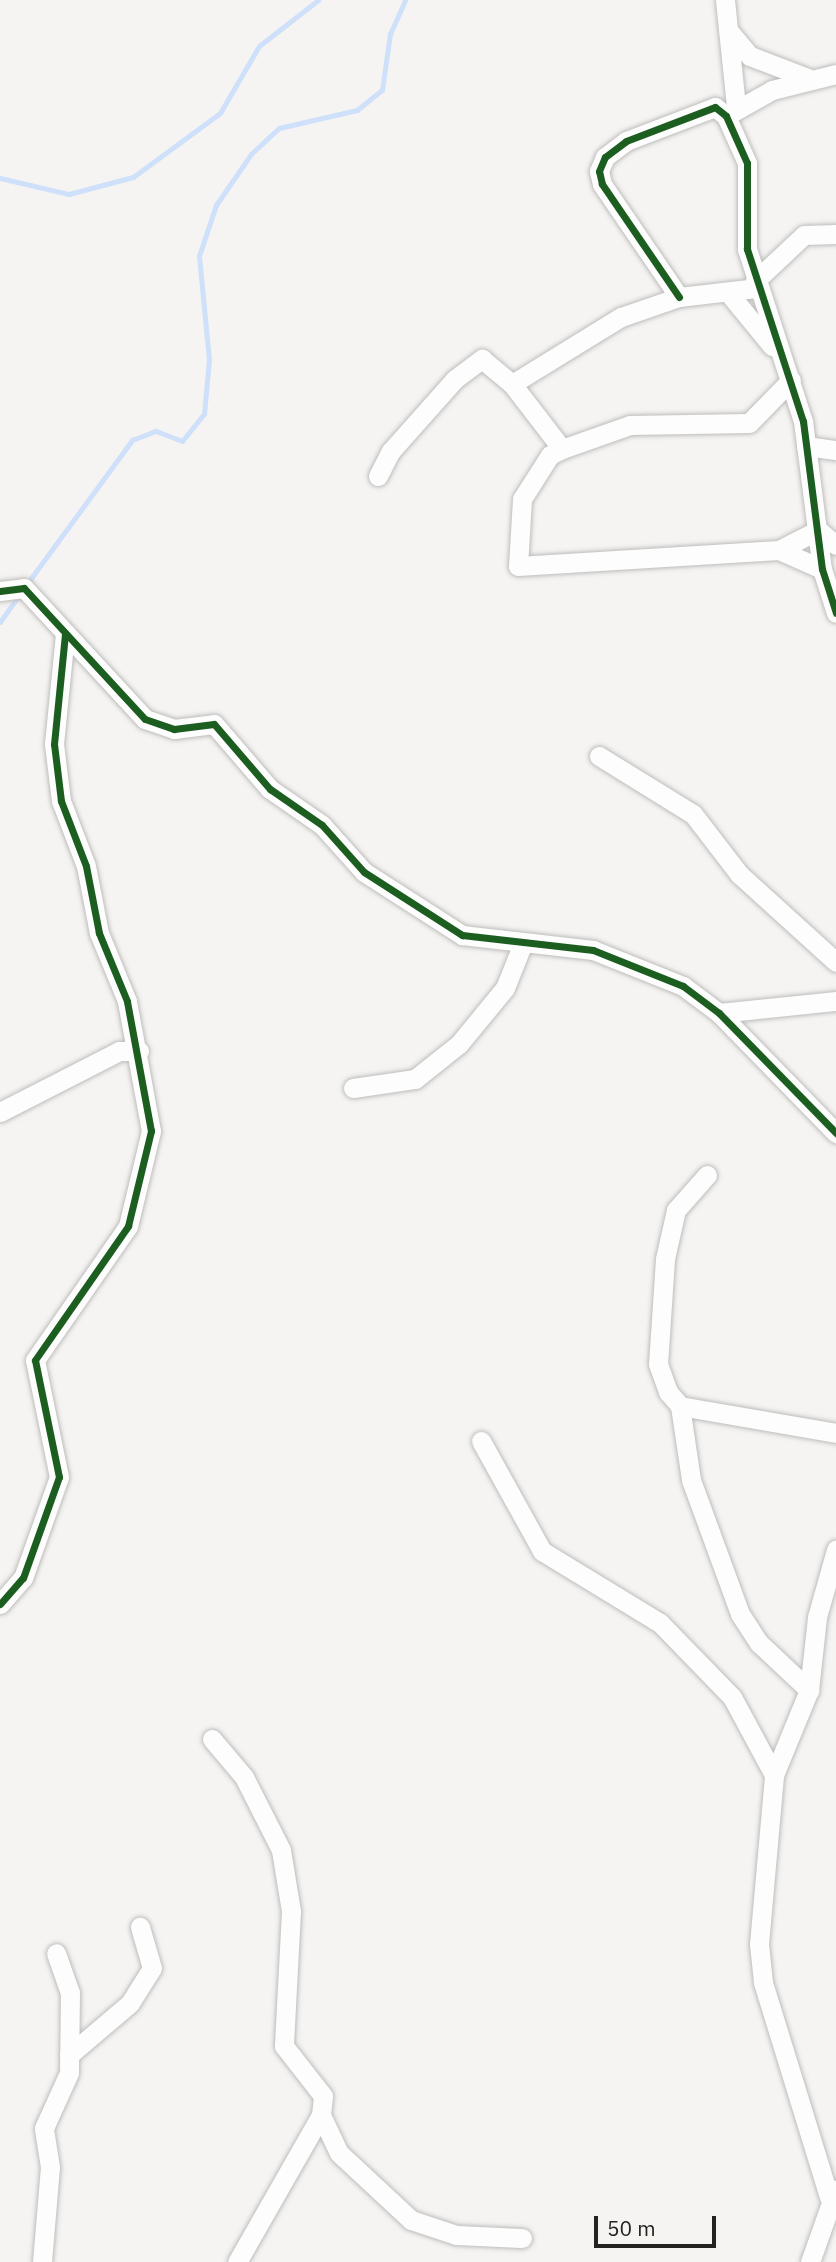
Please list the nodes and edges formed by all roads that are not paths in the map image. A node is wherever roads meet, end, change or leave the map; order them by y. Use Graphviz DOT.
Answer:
graph roads {
  1 [pos="725,0"];
  2 [pos="728,30"];
  3 [pos="836,74"];
  4 [pos="808,78"];
  5 [pos="731,111"];
  6 [pos="836,234"];
  7 [pos="756,284"];
  8 [pos="730,296"];
  9 [pos="679,297"];
  10 [pos="781,358"];
  11 [pos="791,380"];
  12 [pos="512,384"];
  13 [pos="806,446"];
  14 [pos="554,448"];
  15 [pos="835,449"];
  16 [pos="378,477"];
  17 [pos="818,530"];
  18 [pos="836,545"];
  19 [pos="779,550"];
  20 [pos="822,569"];
  21 [pos="0,591"];
  22 [pos="836,613"];
  23 [pos="65,634"];
  24 [pos="93,662"];
  25 [pos="62,675"];
  26 [pos="599,756"];
  27 [pos="523,943"];
  28 [pos="836,962"];
  29 [pos="836,1001"];
  30 [pos="719,1013"];
  31 [pos="139,1051"];
  32 [pos="353,1088"];
  33 [pos="0,1112"];
  34 [pos="836,1133"];
  35 [pos="707,1175"];
  36 [pos="680,1406"];
  37 [pos="836,1433"];
  38 [pos="481,1441"];
  39 [pos="836,1550"];
  40 [pos="0,1604"];
  41 [pos="826,1616"];
  42 [pos="809,1690"];
  43 [pos="212,1739"];
  44 [pos="774,1775"];
  45 [pos="139,1927"];
  46 [pos="57,1953"];
  47 [pos="69,2055"];
  48 [pos="321,2115"];
  49 [pos="833,2193"];
  50 [pos="522,2238"];
  51 [pos="42,2262"];
  52 [pos="237,2262"];
  53 [pos="810,2262"];
  1 -- 2 [label="street"];
  2 -- 4 [label="street"];
  2 -- 5 [label="street"];
  3 -- 4 [label="street"];
  4 -- 5 [label="street"];
  5 -- 7 [label="street"];
  5 -- 9 [label="street"];
  6 -- 7 [label="street"];
  7 -- 8 [label="street"];
  7 -- 10 [label="street"];
  8 -- 9 [label="street"];
  8 -- 10 [label="street"];
  9 -- 12 [label="street"];
  10 -- 11 [label="street"];
  11 -- 13 [label="street"];
  11 -- 14 [label="street"];
  12 -- 14 [label="street"];
  12 -- 16 [label="street"];
  13 -- 15 [label="street"];
  13 -- 17 [label="street"];
  14 -- 19 [label="street"];
  17 -- 18 [label="street"];
  17 -- 19 [label="street"];
  17 -- 20 [label="street"];
  19 -- 20 [label="street"];
  20 -- 22 [label="street"];
  21 -- 23 [label="street"];
  23 -- 24 [label="street"];
  23 -- 25 [label="street"];
  24 -- 25 [label="street"];
  24 -- 27 [label="street"];
  25 -- 31 [label="street"];
  26 -- 28 [label="street"];
  27 -- 30 [label="street"];
  27 -- 32 [label="street"];
  29 -- 30 [label="street"];
  30 -- 34 [label="street"];
  31 -- 33 [label="street"];
  31 -- 40 [label="street"];
  35 -- 36 [label="street"];
  36 -- 37 [label="street"];
  36 -- 42 [label="street"];
  38 -- 44 [label="street"];
  39 -- 41 [label="street"];
  41 -- 42 [label="street"];
  42 -- 44 [label="street"];
  43 -- 48 [label="street"];
  44 -- 49 [label="street"];
  45 -- 47 [label="street"];
  46 -- 47 [label="street"];
  47 -- 51 [label="street"];
  48 -- 50 [label="street"];
  48 -- 52 [label="street"];
  49 -- 53 [label="street"];
}
